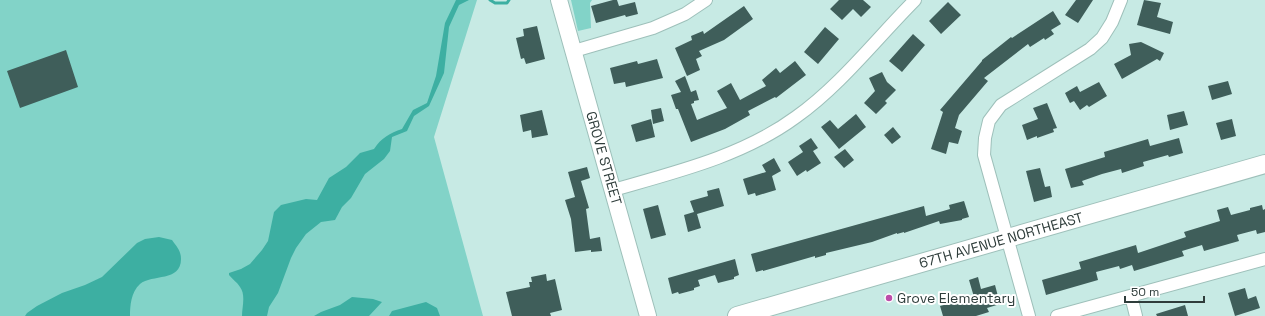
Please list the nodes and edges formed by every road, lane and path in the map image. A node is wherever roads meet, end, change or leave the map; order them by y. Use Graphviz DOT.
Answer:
graph roads {
  1 [pos="560,0"];
  2 [pos="706,0"];
  3 [pos="915,0"];
  4 [pos="1121,0"];
  5 [pos="574,51"];
  6 [pos="1265,164"];
  7 [pos="613,190"];
  8 [pos="1006,238"];
  9 [pos="1265,259"];
  10 [pos="1131,296"];
  11 [pos="648,316"];
  12 [pos="736,316"];
  13 [pos="1029,316"];
  14 [pos="1057,316"];
  15 [pos="1136,316"];
  1 -- 5 [label="street, GROVE STREET"];
  2 -- 5 [label="street"];
  3 -- 7 [label="street"];
  4 -- 8 [label="street"];
  5 -- 7 [label="street, GROVE STREET"];
  6 -- 8 [label="main road, 67TH AVENUE NORTHEAST"];
  7 -- 11 [label="street, GROVE STREET"];
  8 -- 12 [label="main road, 67TH AVENUE NORTHEAST"];
  8 -- 13 [label="street"];
  9 -- 10 [label="street"];
  10 -- 14 [label="street"];
  10 -- 15 [label="street"];
}
